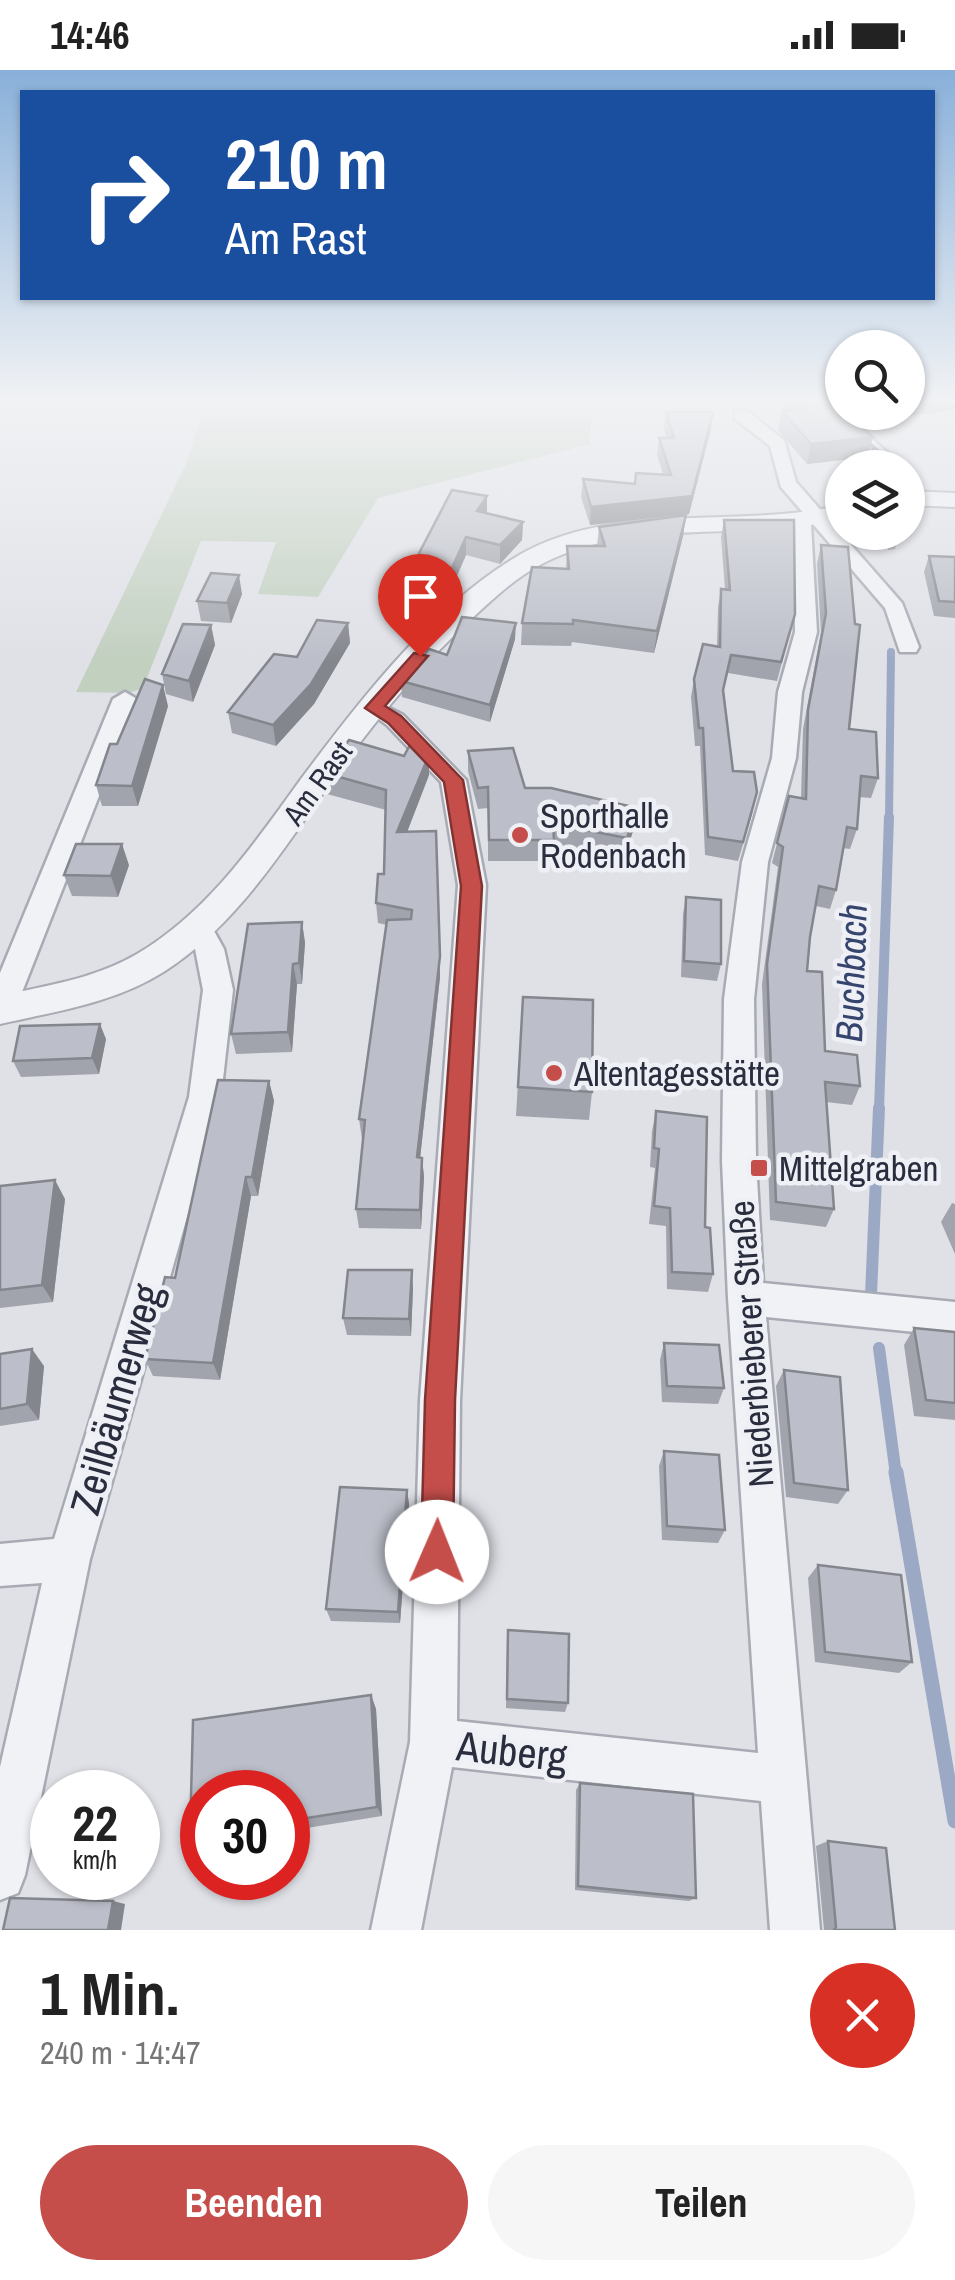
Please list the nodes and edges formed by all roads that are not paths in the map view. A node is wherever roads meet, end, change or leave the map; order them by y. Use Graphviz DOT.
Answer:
graph roads {
  1 [pos="792,488"];
  2 [pos="925,494"];
  3 [pos="955,500"];
  4 [pos="821,518"];
  5 [pos="908,646"];
  6 [pos="125,700"];
  7 [pos="374,708"];
  8 [pos="199,928"];
  9 [pos="0,1010"];
  10 [pos="746,1298"];
  11 [pos="955,1319"];
  12 [pos="70,1559"];
  13 [pos="0,1565"];
  14 [pos="433,1742"];
  15 [pos="782,1779"];
  16 [pos="0,1875"];
  17 [pos="396,1930"];
  18 [pos="795,1930"];
  1 -- 4 [label="street"];
  2 -- 3 [label="street"];
  4 -- 5 [label="street"];
  4 -- 7 [label="street, Am Rast"];
  4 -- 10 [label="street, Niederbieberer Straße"];
  6 -- 9 [label="street"];
  7 -- 8 [label="street, Am Rast"];
  7 -- 14 [label="street"];
  8 -- 9 [label="street, Am Rast"];
  8 -- 12 [label="street, Zeilbäumerweg"];
  10 -- 11 [label="street"];
  10 -- 15 [label="street, Niederbieberer Straße"];
  12 -- 13 [label="street"];
  12 -- 16 [label="street, Zeilbäumerweg"];
  14 -- 15 [label="street, Auberg"];
  14 -- 17 [label="street, Auberg"];
  15 -- 18 [label="street, Niederbieberer Straße"];
}
